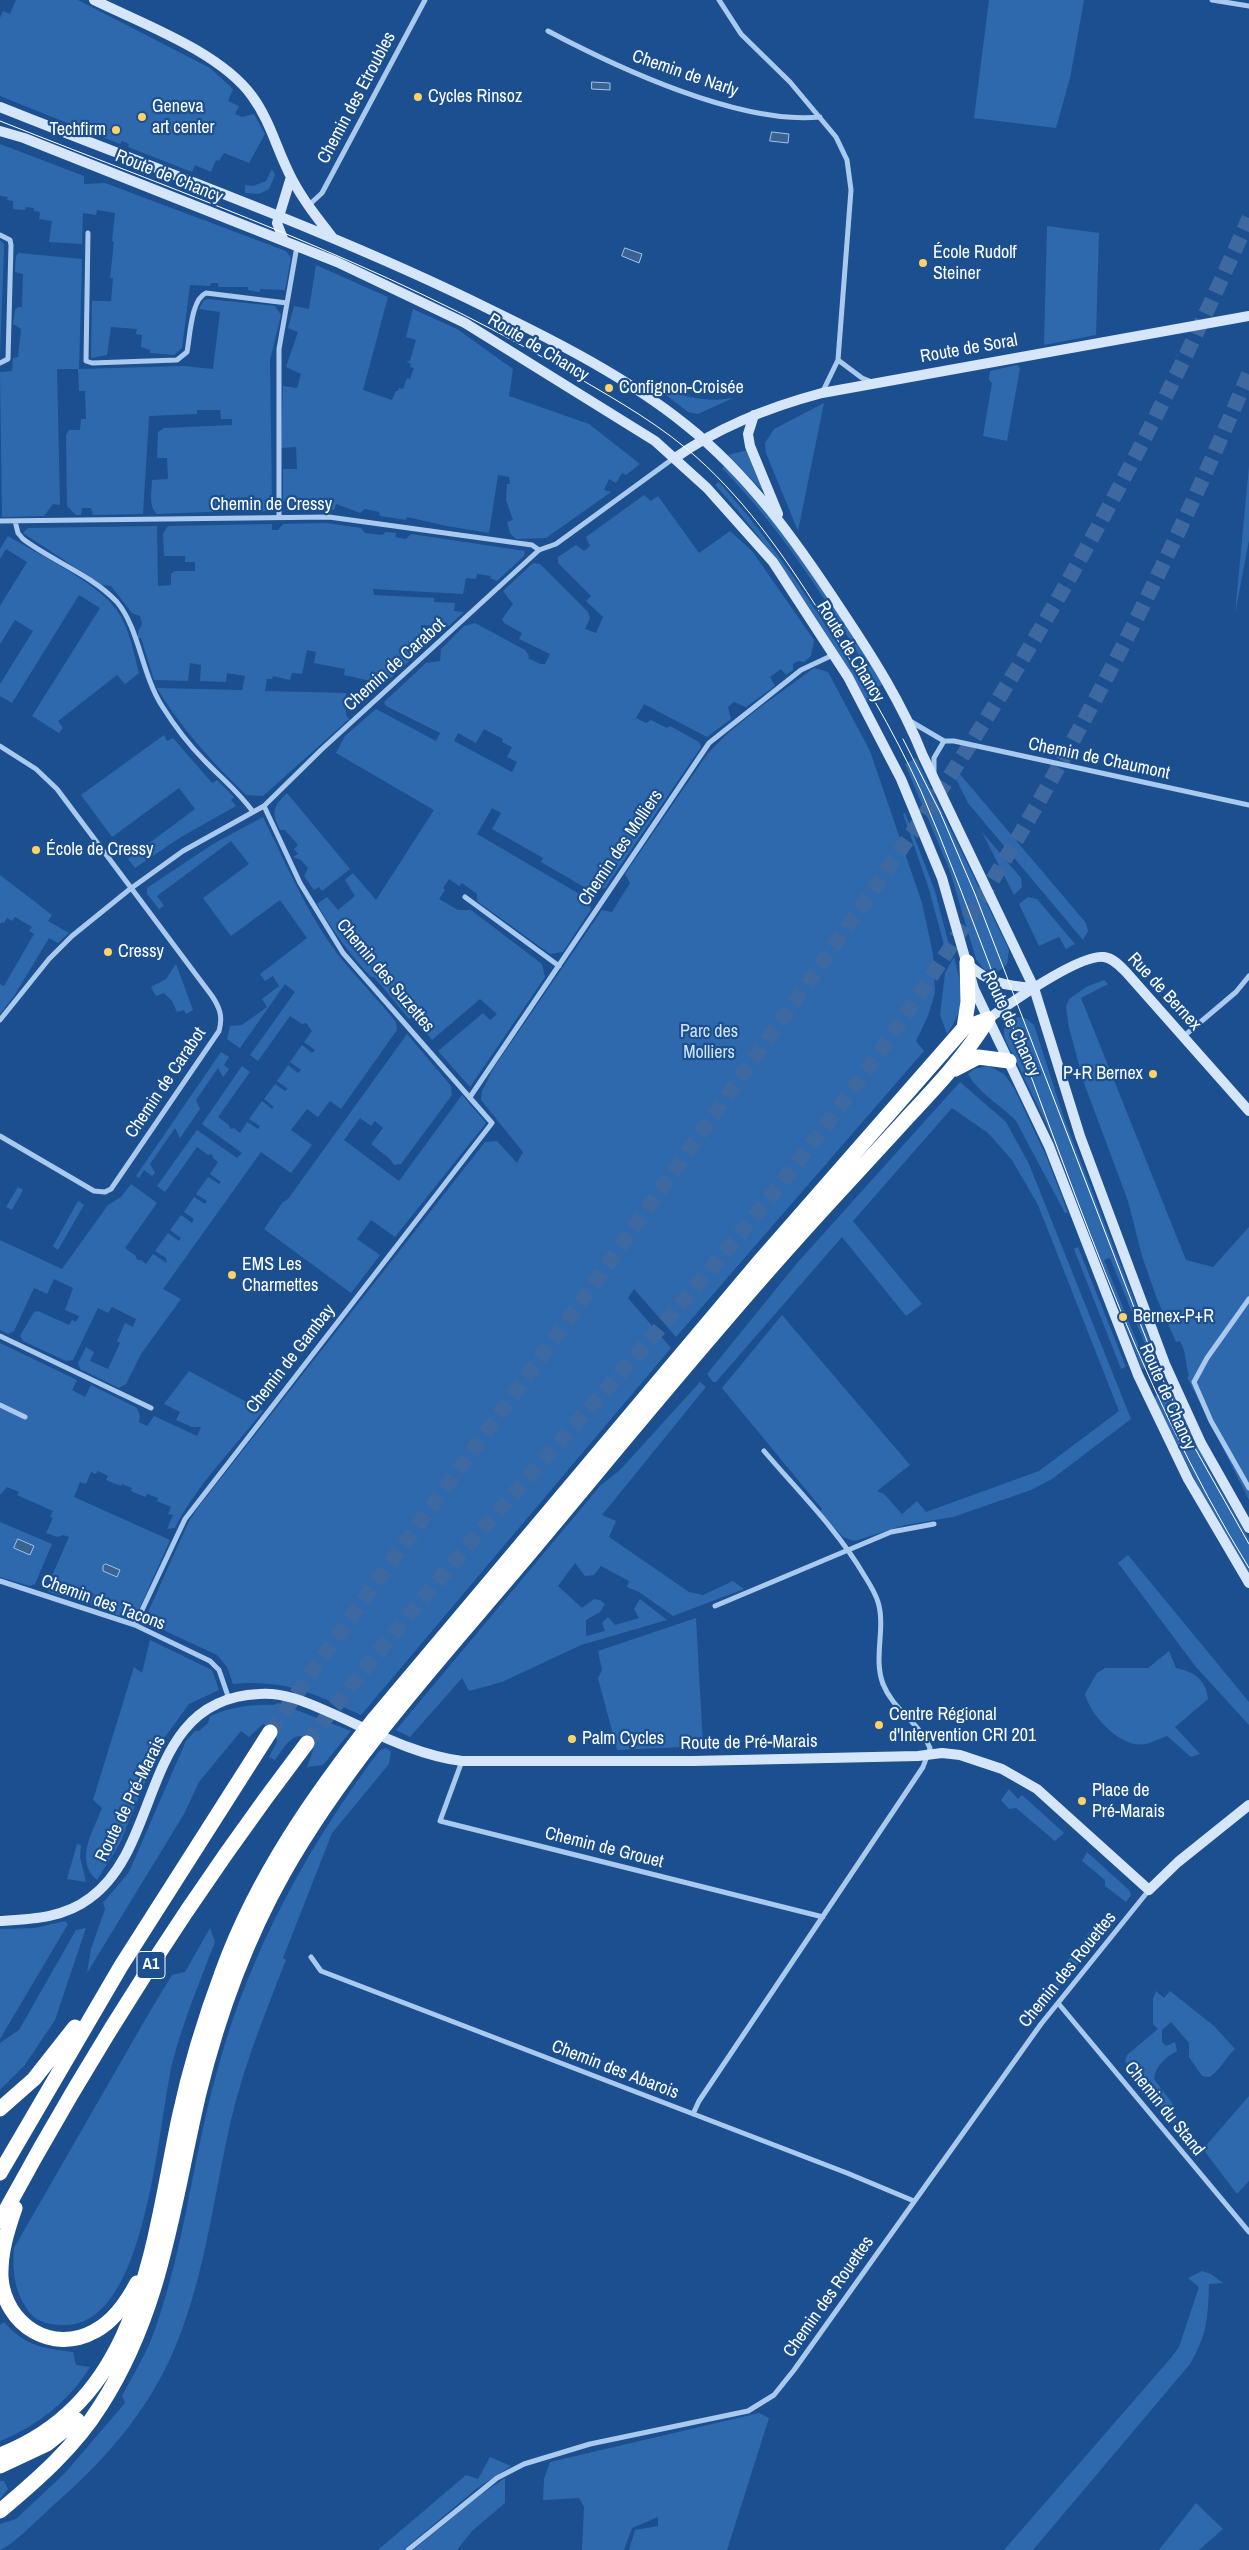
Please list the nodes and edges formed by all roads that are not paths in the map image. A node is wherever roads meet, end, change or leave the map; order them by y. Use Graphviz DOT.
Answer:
graph roads {
  1 [pos="94,0"];
  2 [pos="425,0"];
  3 [pos="719,0"];
  4 [pos="1212,0"];
  5 [pos="1249,6"];
  6 [pos="548,31"];
  7 [pos="0,107"];
  8 [pos="820,117"];
  9 [pos="0,131"];
  10 [pos="291,177"];
  11 [pos="286,192"];
  12 [pos="301,195"];
  13 [pos="308,206"];
  14 [pos="278,217"];
  15 [pos="88,233"];
  16 [pos="0,235"];
  17 [pos="333,239"];
  18 [pos="284,241"];
  19 [pos="297,245"];
  20 [pos="287,303"];
  21 [pos="1249,316"];
  22 [pos="838,360"];
  23 [pos="0,364"];
  24 [pos="873,383"];
  25 [pos="822,393"];
  26 [pos="754,415"];
  27 [pos="703,439"];
  28 [pos="675,458"];
  29 [pos="279,517"];
  30 [pos="0,521"];
  31 [pos="15,521"];
  32 [pos="783,526"];
  33 [pos="539,550"];
  34 [pos="835,654"];
  35 [pos="908,720"];
  36 [pos="944,741"];
  37 [pos="0,746"];
  38 [pos="934,776"];
  39 [pos="1249,805"];
  40 [pos="264,806"];
  41 [pos="253,812"];
  42 [pos="130,889"];
  43 [pos="465,898"];
  44 [pos="967,962"];
  45 [pos="558,966"];
  46 [pos="1249,976"];
  47 [pos="1034,988"];
  48 [pos="988,1019"];
  49 [pos="0,1020"];
  50 [pos="964,1028"];
  51 [pos="1184,1036"];
  52 [pos="1009,1061"];
  53 [pos="946,1076"];
  54 [pos="470,1097"];
  55 [pos="1249,1111"];
  56 [pos="492,1123"];
  57 [pos="0,1136"];
  58 [pos="1249,1299"];
  59 [pos="0,1336"];
  60 [pos="0,1405"];
  61 [pos="151,1408"];
  62 [pos="24,1417"];
  63 [pos="764,1451"];
  64 [pos="1249,1488"];
  65 [pos="934,1524"];
  66 [pos="1249,1528"];
  67 [pos="849,1551"];
  68 [pos="0,1582"];
  69 [pos="1249,1584"];
  70 [pos="715,1606"];
  71 [pos="135,1625"];
  72 [pos="229,1699"];
  73 [pos="270,1732"];
  74 [pos="307,1743"];
  75 [pos="929,1755"];
  76 [pos="462,1761"];
  77 [pos="1249,1805"];
  78 [pos="1149,1890"];
  79 [pos="823,1918"];
  80 [pos="0,1921"];
  81 [pos="310,1957"];
  82 [pos="121,1966"];
  83 [pos="1058,2004"];
  84 [pos="0,2109"];
  85 [pos="693,2114"];
  86 [pos="30,2165"];
  87 [pos="0,2173"];
  88 [pos="914,2201"];
  89 [pos="0,2221"];
  90 [pos="1249,2232"];
  91 [pos="150,2255"];
  92 [pos="120,2370"];
  93 [pos="0,2455"];
  94 [pos="0,2466"];
  95 [pos="0,2511"];
  96 [pos="408,2550"];
  1 -- 10 [label="main road"];
  2 -- 13 [label="street, Chemin des Etroubles"];
  3 -- 8 [label="street"];
  4 -- 5 [label="street"];
  6 -- 8 [label="street, Chemin de Narly"];
  7 -- 14 [label="main road, Route de Chancy"];
  8 -- 22 [label="street"];
  9 -- 18 [label="main road, Route de Chancy"];
  10 -- 11 [label="main road"];
  10 -- 12 [label="main road"];
  11 -- 12 [label="main road"];
  11 -- 14 [label="main road"];
  12 -- 13 [label="main road"];
  13 -- 17 [label="main road"];
  14 -- 17 [label="main road, Route de Chancy"];
  14 -- 18 [label="main road"];
  15 -- 20 [label="street"];
  16 -- 23 [label="street"];
  17 -- 27 [label="main road, Route de Chancy"];
  18 -- 19 [label="main road, Route de Chancy"];
  19 -- 20 [label="street"];
  19 -- 28 [label="main road, Route de Chancy"];
  20 -- 29 [label="street"];
  21 -- 24 [label="main road, Route de Soral"];
  22 -- 24 [label="street"];
  22 -- 25 [label="street"];
  24 -- 25 [label="main road, Route de Soral"];
  25 -- 26 [label="main road, Route de Soral"];
  26 -- 27 [label="main road, Route de Soral"];
  26 -- 32 [label="main road"];
  27 -- 28 [label="main road, Route de Soral"];
  27 -- 32 [label="main road, Route de Chancy"];
  28 -- 33 [label="street, Chemin de Carabot"];
  28 -- 34 [label="main road, Route de Chancy"];
  29 -- 31 [label="street, Chemin de Cressy"];
  29 -- 33 [label="street, Chemin de Cressy"];
  30 -- 31 [label="street, Chemin de Cressy"];
  31 -- 41 [label="street"];
  32 -- 35 [label="main road, Route de Chancy"];
  33 -- 40 [label="street, Chemin de Carabot"];
  34 -- 44 [label="main road, Route de Chancy"];
  34 -- 45 [label="street, Chemin des Molliers"];
  35 -- 36 [label="street, Chemin de Chaumont"];
  35 -- 38 [label="main road, Route de Chancy"];
  36 -- 38 [label="street"];
  36 -- 39 [label="street, Chemin de Chaumont"];
  37 -- 42 [label="street"];
  38 -- 47 [label="main road, Route de Chancy"];
  40 -- 41 [label="street, Chemin de Carabot"];
  40 -- 54 [label="street, Chemin des Suzettes"];
  41 -- 42 [label="street, Chemin de Carabot"];
  42 -- 49 [label="street, Chemin de Carabot"];
  42 -- 57 [label="street, Chemin de Carabot"];
  43 -- 45 [label="street"];
  44 -- 47 [label="main road"];
  44 -- 48 [label="main road, Route de Chancy"];
  44 -- 50 [label="highway"];
  45 -- 54 [label="street, Chemin des Molliers"];
  46 -- 51 [label="street"];
  47 -- 48 [label="main road"];
  47 -- 51 [label="main road, Rue de Bernex"];
  47 -- 66 [label="main road, Route de Chancy"];
  48 -- 50 [label="highway"];
  48 -- 52 [label="main road, Route de Chancy"];
  48 -- 53 [label="highway"];
  50 -- 91 [label="highway"];
  51 -- 55 [label="main road, Rue de Bernex"];
  52 -- 53 [label="highway"];
  52 -- 69 [label="main road, Route de Chancy"];
  53 -- 92 [label="highway"];
  54 -- 56 [label="street, Chemin des Suzettes"];
  56 -- 71 [label="street, Chemin de Gambay"];
  58 -- 64 [label="street"];
  59 -- 61 [label="street"];
  60 -- 62 [label="street"];
  63 -- 67 [label="street"];
  65 -- 67 [label="street"];
  67 -- 70 [label="street"];
  67 -- 75 [label="street"];
  68 -- 71 [label="street, Chemin des Tacons"];
  71 -- 72 [label="street, Chemin des Tacons"];
  72 -- 76 [label="main road, Route de Pré-Marais"];
  72 -- 80 [label="main road, Route de Pré-Marais"];
  73 -- 82 [label="highway, A1"];
  74 -- 86 [label="highway, A1"];
  75 -- 76 [label="main road, Route de Pré-Marais"];
  75 -- 78 [label="main road, Route de Pré-Marais"];
  75 -- 79 [label="street"];
  76 -- 79 [label="street, Chemin de Grouet"];
  77 -- 78 [label="main road"];
  78 -- 83 [label="street, Chemin des Rouettes"];
  79 -- 85 [label="street"];
  81 -- 85 [label="street, Chemin des Abarois"];
  82 -- 84 [label="highway"];
  82 -- 87 [label="highway, A1"];
  83 -- 88 [label="street, Chemin des Rouettes"];
  83 -- 90 [label="street, Chemin du Stand"];
  85 -- 88 [label="street, Chemin des Abarois"];
  86 -- 89 [label="highway, A1"];
  86 -- 91 [label="highway"];
  88 -- 96 [label="street, Chemin des Rouettes"];
  91 -- 93 [label="highway"];
  92 -- 94 [label="highway"];
  92 -- 95 [label="highway"];
}
